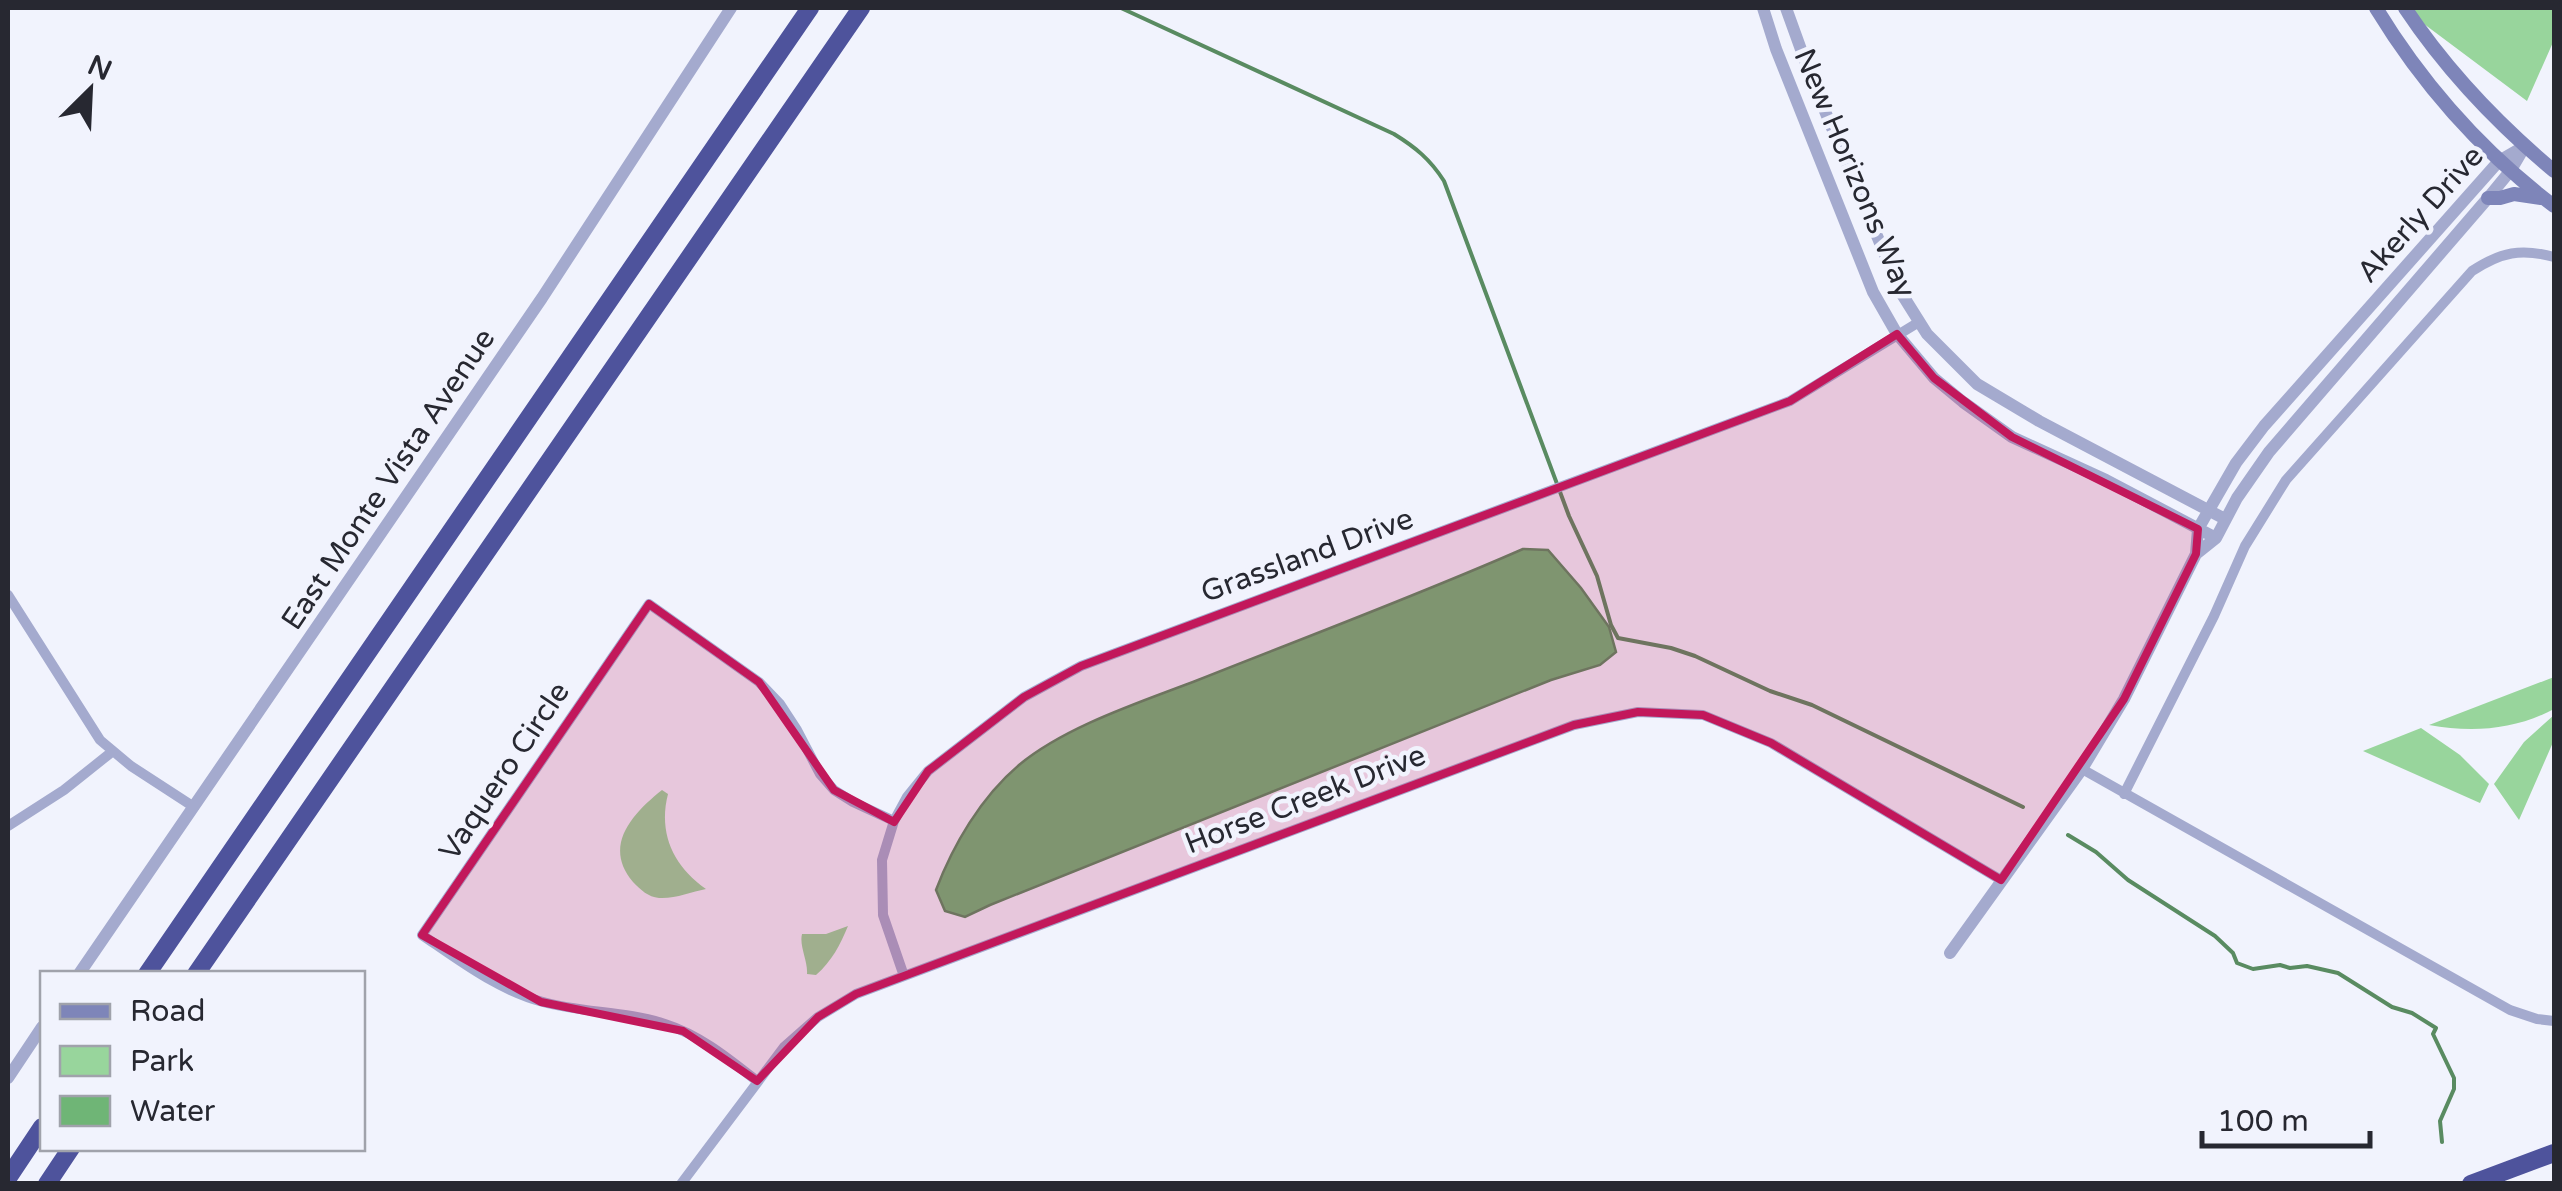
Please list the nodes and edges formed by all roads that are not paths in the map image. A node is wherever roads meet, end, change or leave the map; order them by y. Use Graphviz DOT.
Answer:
graph roads {
  1 [pos="731,8"];
  2 [pos="810,8"];
  3 [pos="861,8"];
  4 [pos="1763,8"];
  5 [pos="1786,8"];
  6 [pos="2376,8"];
  7 [pos="2405,8"];
  8 [pos="2526,146"];
  9 [pos="2505,165"];
  10 [pos="2554,171"];
  11 [pos="2488,198"];
  12 [pos="2550,202"];
  13 [pos="2554,258"];
  14 [pos="1919,322"];
  15 [pos="1897,334"];
  16 [pos="2207,510"];
  17 [pos="2224,520"];
  18 [pos="2198,529"];
  19 [pos="2216,538"];
  20 [pos="2196,554"];
  21 [pos="8,595"];
  22 [pos="113,751"];
  23 [pos="2082,770"];
  24 [pos="2124,794"];
  25 [pos="194,807"];
  26 [pos="894,821"];
  27 [pos="8,826"];
  28 [pos="2001,880"];
  29 [pos="1950,953"];
  30 [pos="81,971"];
  31 [pos="149,971"];
  32 [pos="198,971"];
  33 [pos="904,976"];
  34 [pos="2554,1021"];
  35 [pos="40,1030"];
  36 [pos="8,1078"];
  37 [pos="757,1080"];
  38 [pos="40,1130"];
  39 [pos="69,1151"];
  40 [pos="2554,1153"];
  41 [pos="8,1178"];
  42 [pos="46,1184"];
  43 [pos="681,1184"];
  44 [pos="2470,1184"];
  1 -- 25 [label="street, East Monte Vista Avenue"];
  2 -- 31 [label="highway"];
  3 -- 32 [label="highway"];
  4 -- 15 [label="street, New Horizons Way"];
  5 -- 14 [label="street, New Horizons Way"];
  6 -- 9 [label="main road"];
  7 -- 8 [label="main road"];
  8 -- 9 [label="street, Akerly Drive"];
  8 -- 10 [label="main road"];
  9 -- 11 [label="street, Akerly Drive"];
  9 -- 12 [label="main road"];
  9 -- 16 [label="street, Akerly Drive"];
  11 -- 12 [label="main road"];
  11 -- 17 [label="street, Akerly Drive"];
  13 -- 24 [label="street"];
  14 -- 15 [label="street, Grassland Drive"];
  14 -- 16 [label="street, New Horizons Way"];
  15 -- 18 [label="street, New Horizons Way"];
  15 -- 26 [label="street, Grassland Drive"];
  16 -- 17 [label="street, New Horizons Way"];
  16 -- 18 [label="street, Akerly Drive"];
  17 -- 19 [label="street, Akerly Drive"];
  18 -- 19 [label="street, New Horizons Way"];
  18 -- 20 [label="street, Akerly Drive"];
  19 -- 20 [label="street, Akerly Drive"];
  20 -- 23 [label="street, Akerly Drive"];
  21 -- 22 [label="street"];
  22 -- 25 [label="street"];
  22 -- 27 [label="street"];
  23 -- 24 [label="street"];
  23 -- 28 [label="street, Akerly Drive"];
  24 -- 34 [label="street"];
  25 -- 30 [label="street, East Monte Vista Avenue"];
  26 -- 33 [label="street, Grassland Drive"];
  26 -- 37 [label="street, Vaquero Circle"];
  28 -- 29 [label="street, Akerly Drive"];
  28 -- 33 [label="street, Horse Creek Drive"];
  33 -- 37 [label="street, Horse Creek Drive"];
  35 -- 36 [label="street"];
  37 -- 43 [label="street, Horse Creek Drive"];
  38 -- 41 [label="highway"];
  39 -- 42 [label="highway"];
  40 -- 44 [label="highway"];
}
